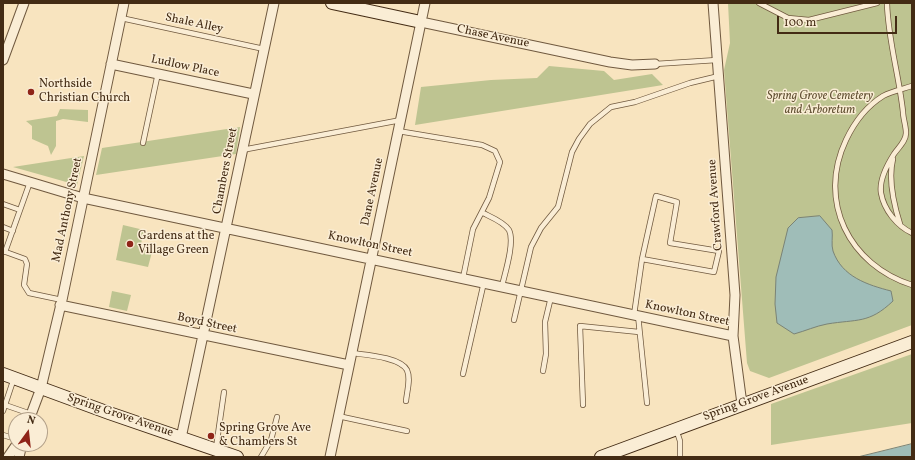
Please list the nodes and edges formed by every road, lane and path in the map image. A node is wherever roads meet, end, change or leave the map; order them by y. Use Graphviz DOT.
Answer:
graph roads {
  1 [pos="24,3"];
  2 [pos="124,3"];
  3 [pos="274,3"];
  4 [pos="332,3"];
  5 [pos="425,3"];
  6 [pos="713,3"];
  7 [pos="759,3"];
  8 [pos="877,3"];
  9 [pos="887,3"];
  10 [pos="121,18"];
  11 [pos="421,22"];
  12 [pos="264,49"];
  13 [pos="4,55"];
  14 [pos="717,60"];
  15 [pos="112,64"];
  16 [pos="655,64"];
  17 [pos="158,73"];
  18 [pos="719,76"];
  19 [pos="912,86"];
  20 [pos="900,90"];
  21 [pos="253,94"];
  22 [pos="401,120"];
  23 [pos="398,131"];
  24 [pos="143,143"];
  25 [pos="242,150"];
  26 [pos="894,154"];
  27 [pos="3,174"];
  28 [pos="30,182"];
  29 [pos="83,198"];
  30 [pos="3,204"];
  31 [pos="20,210"];
  32 [pos="483,213"];
  33 [pos="901,226"];
  34 [pos="3,227"];
  35 [pos="227,227"];
  36 [pos="13,231"];
  37 [pos="912,233"];
  38 [pos="4,252"];
  39 [pos="372,258"];
  40 [pos="642,259"];
  41 [pos="463,278"];
  42 [pos="484,282"];
  43 [pos="912,285"];
  44 [pos="502,286"];
  45 [pos="520,290"];
  46 [pos="551,297"];
  47 [pos="61,303"];
  48 [pos="636,315"];
  49 [pos="514,320"];
  50 [pos="640,332"];
  51 [pos="204,336"];
  52 [pos="734,336"];
  53 [pos="912,342"];
  54 [pos="352,352"];
  55 [pos="349,365"];
  56 [pos="543,371"];
  57 [pos="463,374"];
  58 [pos="8,376"];
  59 [pos="41,388"];
  60 [pos="224,392"];
  61 [pos="406,401"];
  62 [pos="647,403"];
  63 [pos="583,404"];
  64 [pos="742,404"];
  65 [pos="4,408"];
  66 [pos="16,412"];
  67 [pos="32,412"];
  68 [pos="338,416"];
  69 [pos="277,417"];
  70 [pos="676,429"];
  71 [pos="407,431"];
  72 [pos="181,438"];
  73 [pos="216,450"];
  74 [pos="237,457"];
  75 [pos="261,457"];
  76 [pos="330,457"];
  77 [pos="601,457"];
  78 [pos="680,457"];
  1 -- 13 [label="street"];
  2 -- 10 [label="street, Mad Anthony Street"];
  3 -- 12 [label="street, Chambers Street"];
  4 -- 11 [label="main road, Chase Avenue"];
  5 -- 11 [label="street, Dane Avenue"];
  6 -- 14 [label="street, Crawford Avenue"];
  7 -- 8 [label="lane"];
  9 -- 20 [label="lane"];
  10 -- 12 [label="lane, Shale Alley"];
  10 -- 15 [label="street, Mad Anthony Street"];
  11 -- 16 [label="street, Chase Avenue"];
  11 -- 22 [label="street, Dane Avenue"];
  12 -- 21 [label="street, Chambers Street"];
  14 -- 16 [label="lane"];
  14 -- 18 [label="street, Crawford Avenue"];
  15 -- 17 [label="street, Ludlow Place"];
  15 -- 29 [label="street, Mad Anthony Street"];
  17 -- 21 [label="street, Ludlow Place"];
  17 -- 24 [label="lane"];
  18 -- 45 [label="lane"];
  18 -- 52 [label="street, Crawford Avenue"];
  19 -- 20 [label="lane"];
  20 -- 26 [label="lane"];
  20 -- 43 [label="lane"];
  21 -- 25 [label="street, Chambers Street"];
  22 -- 23 [label="street, Dane Avenue"];
  22 -- 25 [label="lane"];
  23 -- 32 [label="lane"];
  23 -- 39 [label="street, Dane Avenue"];
  25 -- 35 [label="street, Chambers Street"];
  26 -- 33 [label="lane"];
  26 -- 33 [label="lane"];
  27 -- 28 [label="street, Knowlton Street"];
  28 -- 29 [label="street, Knowlton Street"];
  28 -- 31 [label="lane"];
  29 -- 35 [label="street, Knowlton Street"];
  29 -- 47 [label="street, Mad Anthony Street"];
  30 -- 31 [label="lane"];
  31 -- 36 [label="lane"];
  32 -- 41 [label="lane"];
  32 -- 44 [label="lane"];
  33 -- 37 [label="lane"];
  34 -- 36 [label="lane"];
  35 -- 39 [label="street, Knowlton Street"];
  35 -- 51 [label="street, Chambers Street"];
  36 -- 38 [label="lane"];
  38 -- 47 [label="lane"];
  39 -- 41 [label="street, Knowlton Street"];
  39 -- 54 [label="street, Dane Avenue"];
  40 -- 40 [label="lane"];
  40 -- 48 [label="lane"];
  41 -- 42 [label="street, Knowlton Street"];
  42 -- 44 [label="street, Knowlton Street"];
  42 -- 57 [label="lane"];
  44 -- 45 [label="street, Knowlton Street"];
  45 -- 46 [label="street, Knowlton Street"];
  45 -- 49 [label="lane"];
  46 -- 48 [label="street, Knowlton Street"];
  46 -- 56 [label="lane"];
  47 -- 51 [label="street, Boyd Street"];
  47 -- 59 [label="street, Mad Anthony Street"];
  48 -- 50 [label="lane"];
  48 -- 52 [label="street, Knowlton Street"];
  50 -- 62 [label="lane"];
  50 -- 63 [label="lane"];
  51 -- 55 [label="street, Boyd Street"];
  51 -- 72 [label="street, Chambers Street"];
  52 -- 64 [label="street, Crawford Avenue"];
  53 -- 64 [label="main road, Spring Grove Avenue"];
  54 -- 55 [label="street, Dane Avenue"];
  54 -- 61 [label="lane"];
  55 -- 68 [label="street, Dane Avenue"];
  58 -- 59 [label="main road, Spring Grove Avenue"];
  58 -- 65 [label="lane"];
  59 -- 67 [label="street, Mad Anthony Street"];
  59 -- 72 [label="main road, Spring Grove Avenue"];
  60 -- 73 [label="lane"];
  64 -- 70 [label="main road, Spring Grove Avenue"];
  65 -- 66 [label="lane"];
  68 -- 71 [label="lane"];
  68 -- 76 [label="street, Dane Avenue"];
  69 -- 75 [label="lane"];
  70 -- 77 [label="main road, Spring Grove Avenue"];
  70 -- 78 [label="lane"];
  72 -- 73 [label="main road, Spring Grove Avenue"];
  73 -- 74 [label="main road, Spring Grove Avenue"];
}
